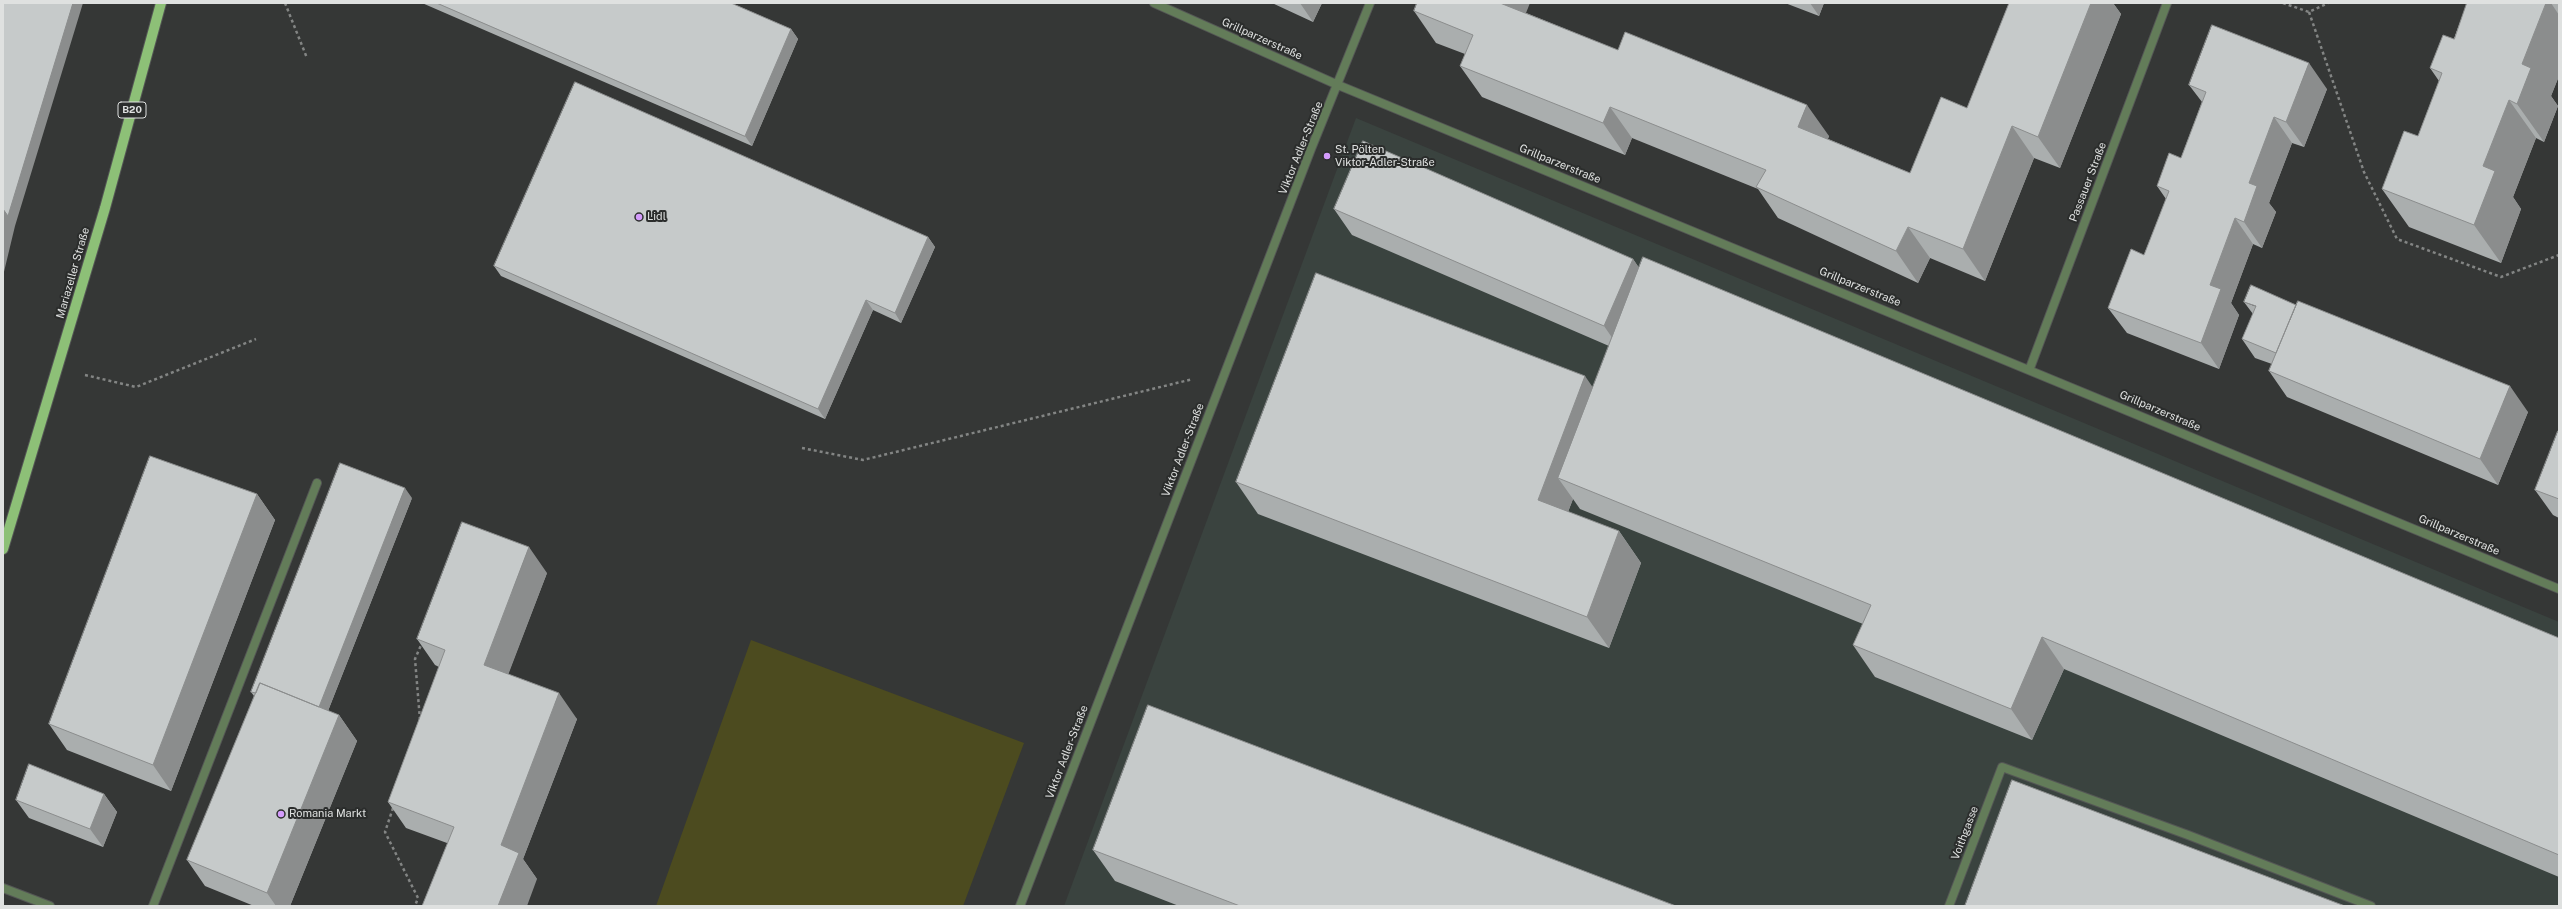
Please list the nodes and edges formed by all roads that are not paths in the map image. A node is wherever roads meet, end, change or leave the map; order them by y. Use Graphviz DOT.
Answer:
graph roads {
  1 [pos="161,3"];
  2 [pos="1154,3"];
  3 [pos="1370,3"];
  4 [pos="2167,3"];
  5 [pos="1338,85"];
  6 [pos="2030,368"];
  7 [pos="317,482"];
  8 [pos="3,549"];
  9 [pos="2559,589"];
  10 [pos="3,888"];
  11 [pos="50,906"];
  12 [pos="154,906"];
  13 [pos="1020,906"];
  14 [pos="1949,906"];
  15 [pos="2371,906"];
  1 -- 8 [label="main road, Mariazeller Straße / B20"];
  2 -- 5 [label="street, Grillparzerstraße"];
  3 -- 5 [label="street, Viktor Adler-Straße"];
  4 -- 6 [label="street, Passauer Straße"];
  5 -- 6 [label="street, Grillparzerstraße"];
  5 -- 13 [label="street, Viktor Adler-Straße"];
  6 -- 9 [label="street, Grillparzerstraße"];
  7 -- 12 [label="street"];
  10 -- 11 [label="street"];
  14 -- 15 [label="street, Voithgasse"];
}
